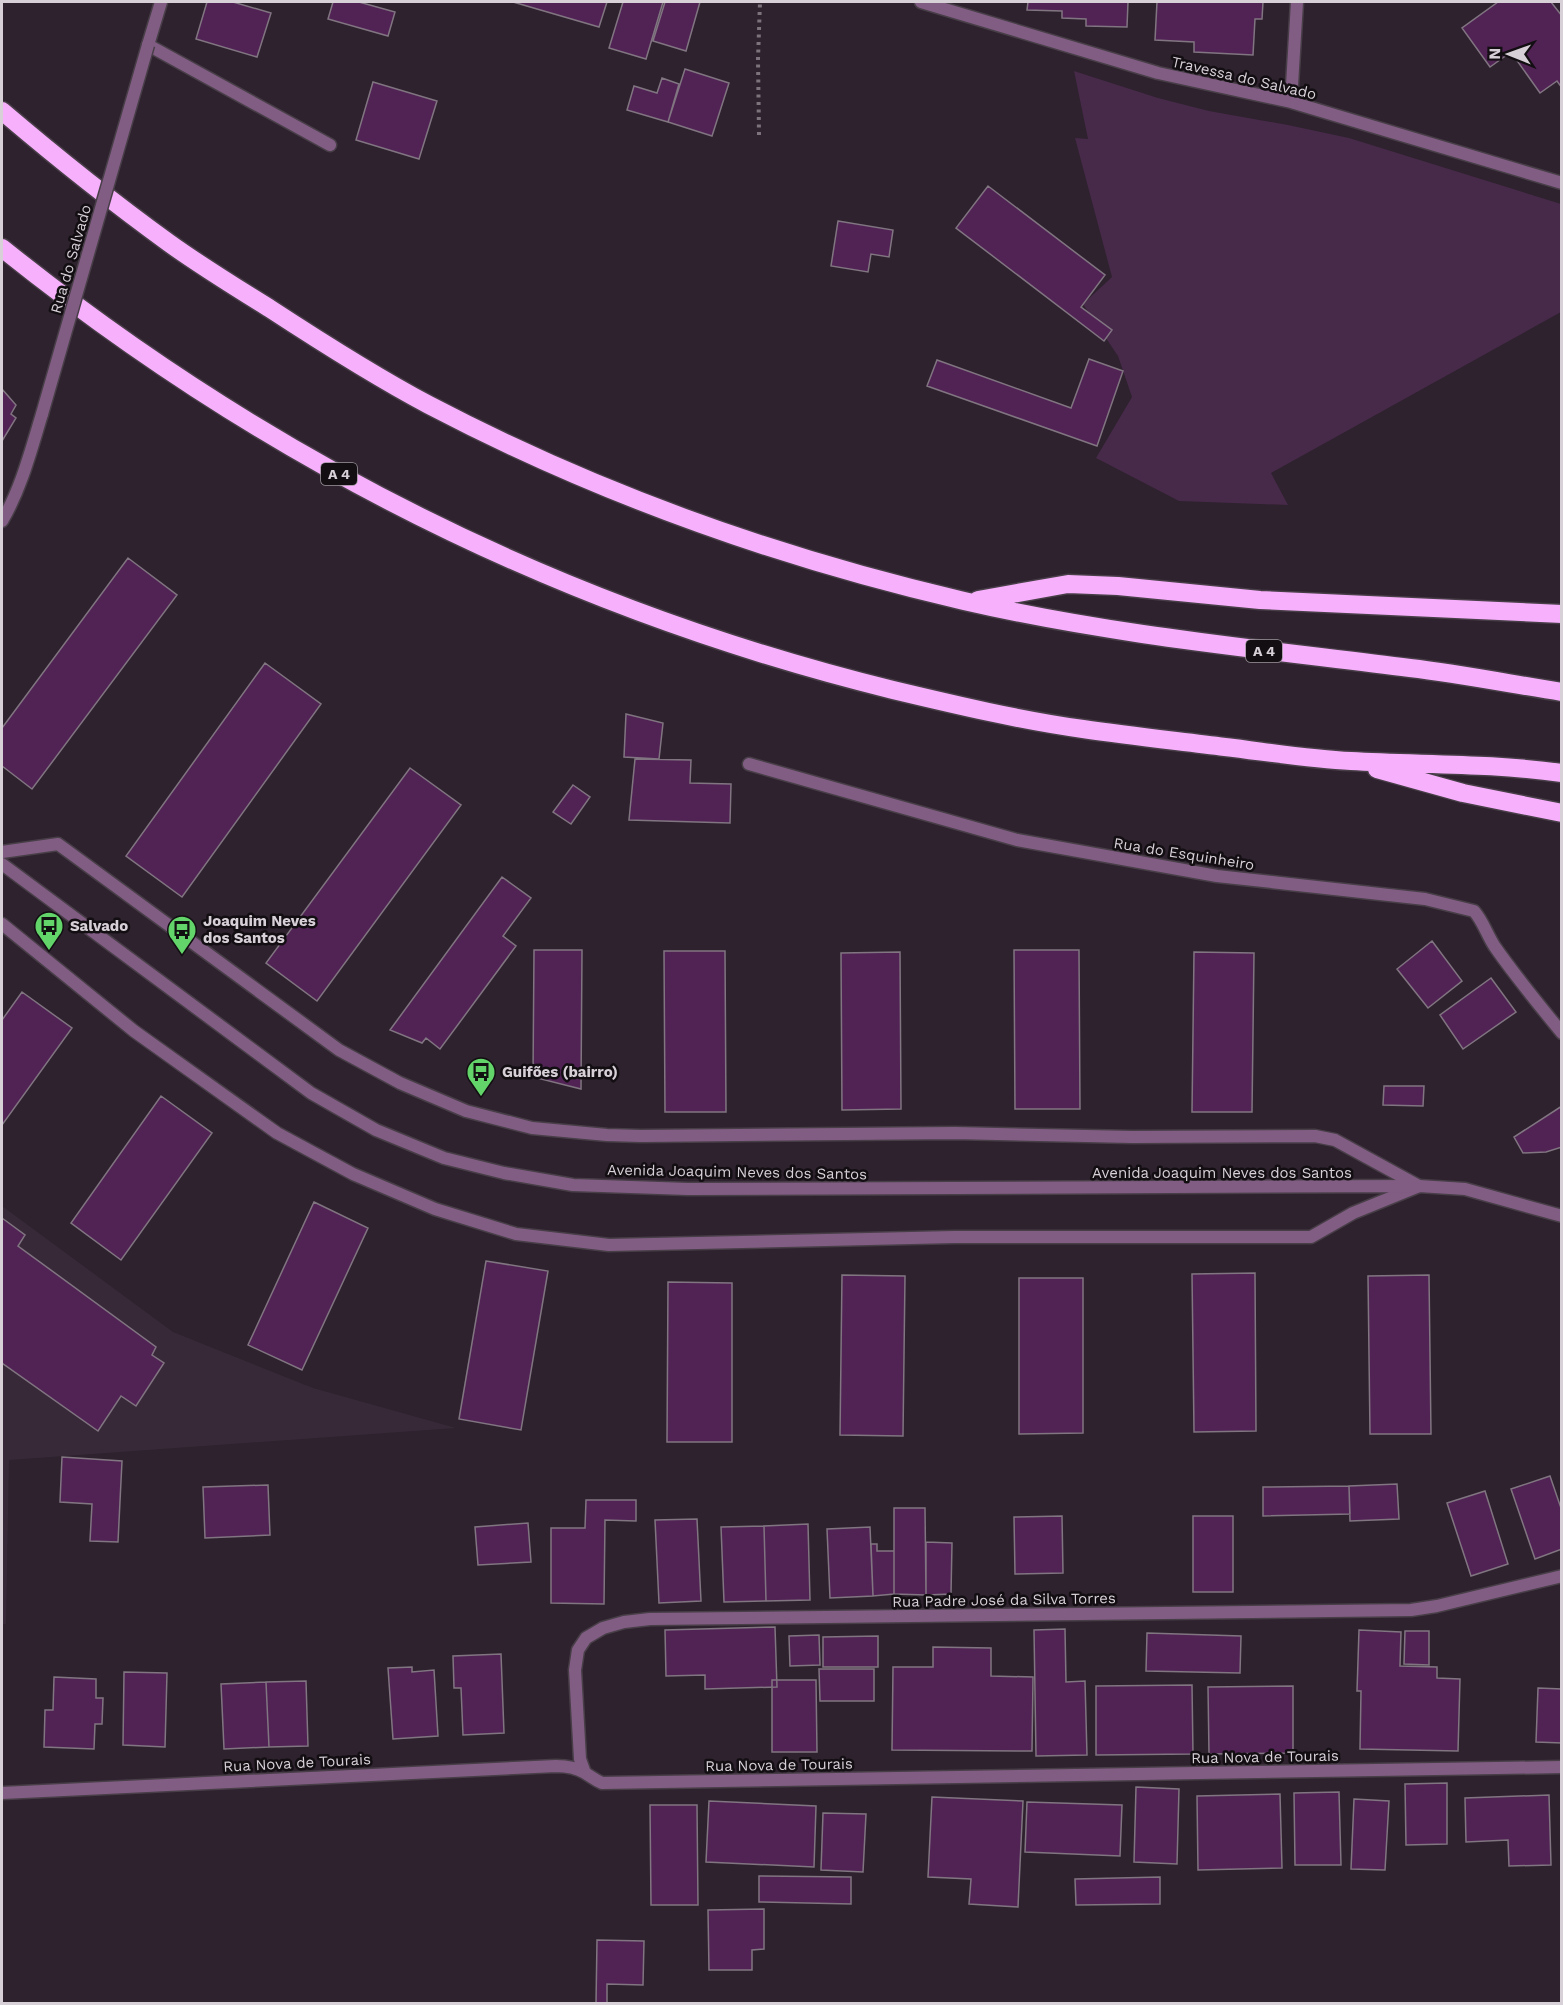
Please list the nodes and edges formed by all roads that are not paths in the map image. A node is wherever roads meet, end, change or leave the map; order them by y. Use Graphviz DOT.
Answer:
graph roads {
  1 [pos="161,2"];
  2 [pos="921,2"];
  3 [pos="1297,2"];
  4 [pos="148,45"];
  5 [pos="1291,102"];
  6 [pos="2,111"];
  7 [pos="330,146"];
  8 [pos="1562,183"];
  9 [pos="2,248"];
  10 [pos="2,521"];
  11 [pos="967,602"];
  12 [pos="1562,614"];
  13 [pos="1562,692"];
  14 [pos="1350,761"];
  15 [pos="749,764"];
  16 [pos="1562,772"];
  17 [pos="1562,813"];
  18 [pos="2,852"];
  19 [pos="2,864"];
  20 [pos="2,924"];
  21 [pos="1562,1033"];
  22 [pos="1419,1186"];
  23 [pos="1562,1216"];
  24 [pos="1562,1576"];
  25 [pos="1562,1767"];
  26 [pos="585,1773"];
  27 [pos="2,1793"];
  1 -- 4 [label="street, Rua do Salvado"];
  2 -- 5 [label="street, Travessa do Salvado"];
  3 -- 5 [label="street"];
  4 -- 7 [label="street"];
  4 -- 10 [label="street, Rua do Salvado, bridge"];
  5 -- 8 [label="street, Travessa do Salvado"];
  6 -- 11 [label="highway, A 4"];
  9 -- 14 [label="highway, A 4"];
  11 -- 12 [label="highway"];
  11 -- 13 [label="highway, A 4"];
  14 -- 16 [label="highway, A 4"];
  14 -- 17 [label="highway"];
  15 -- 21 [label="street, Rua do Esquinheiro"];
  18 -- 22 [label="street"];
  19 -- 22 [label="street, Avenida Joaquim Neves dos Santos"];
  20 -- 22 [label="street"];
  22 -- 23 [label="street, Avenida Joaquim Neves dos Santos"];
  24 -- 26 [label="street, Rua Padre José da Silva Torres"];
  25 -- 26 [label="street, Rua Nova de Tourais"];
  26 -- 27 [label="street, Rua Nova de Tourais"];
}
